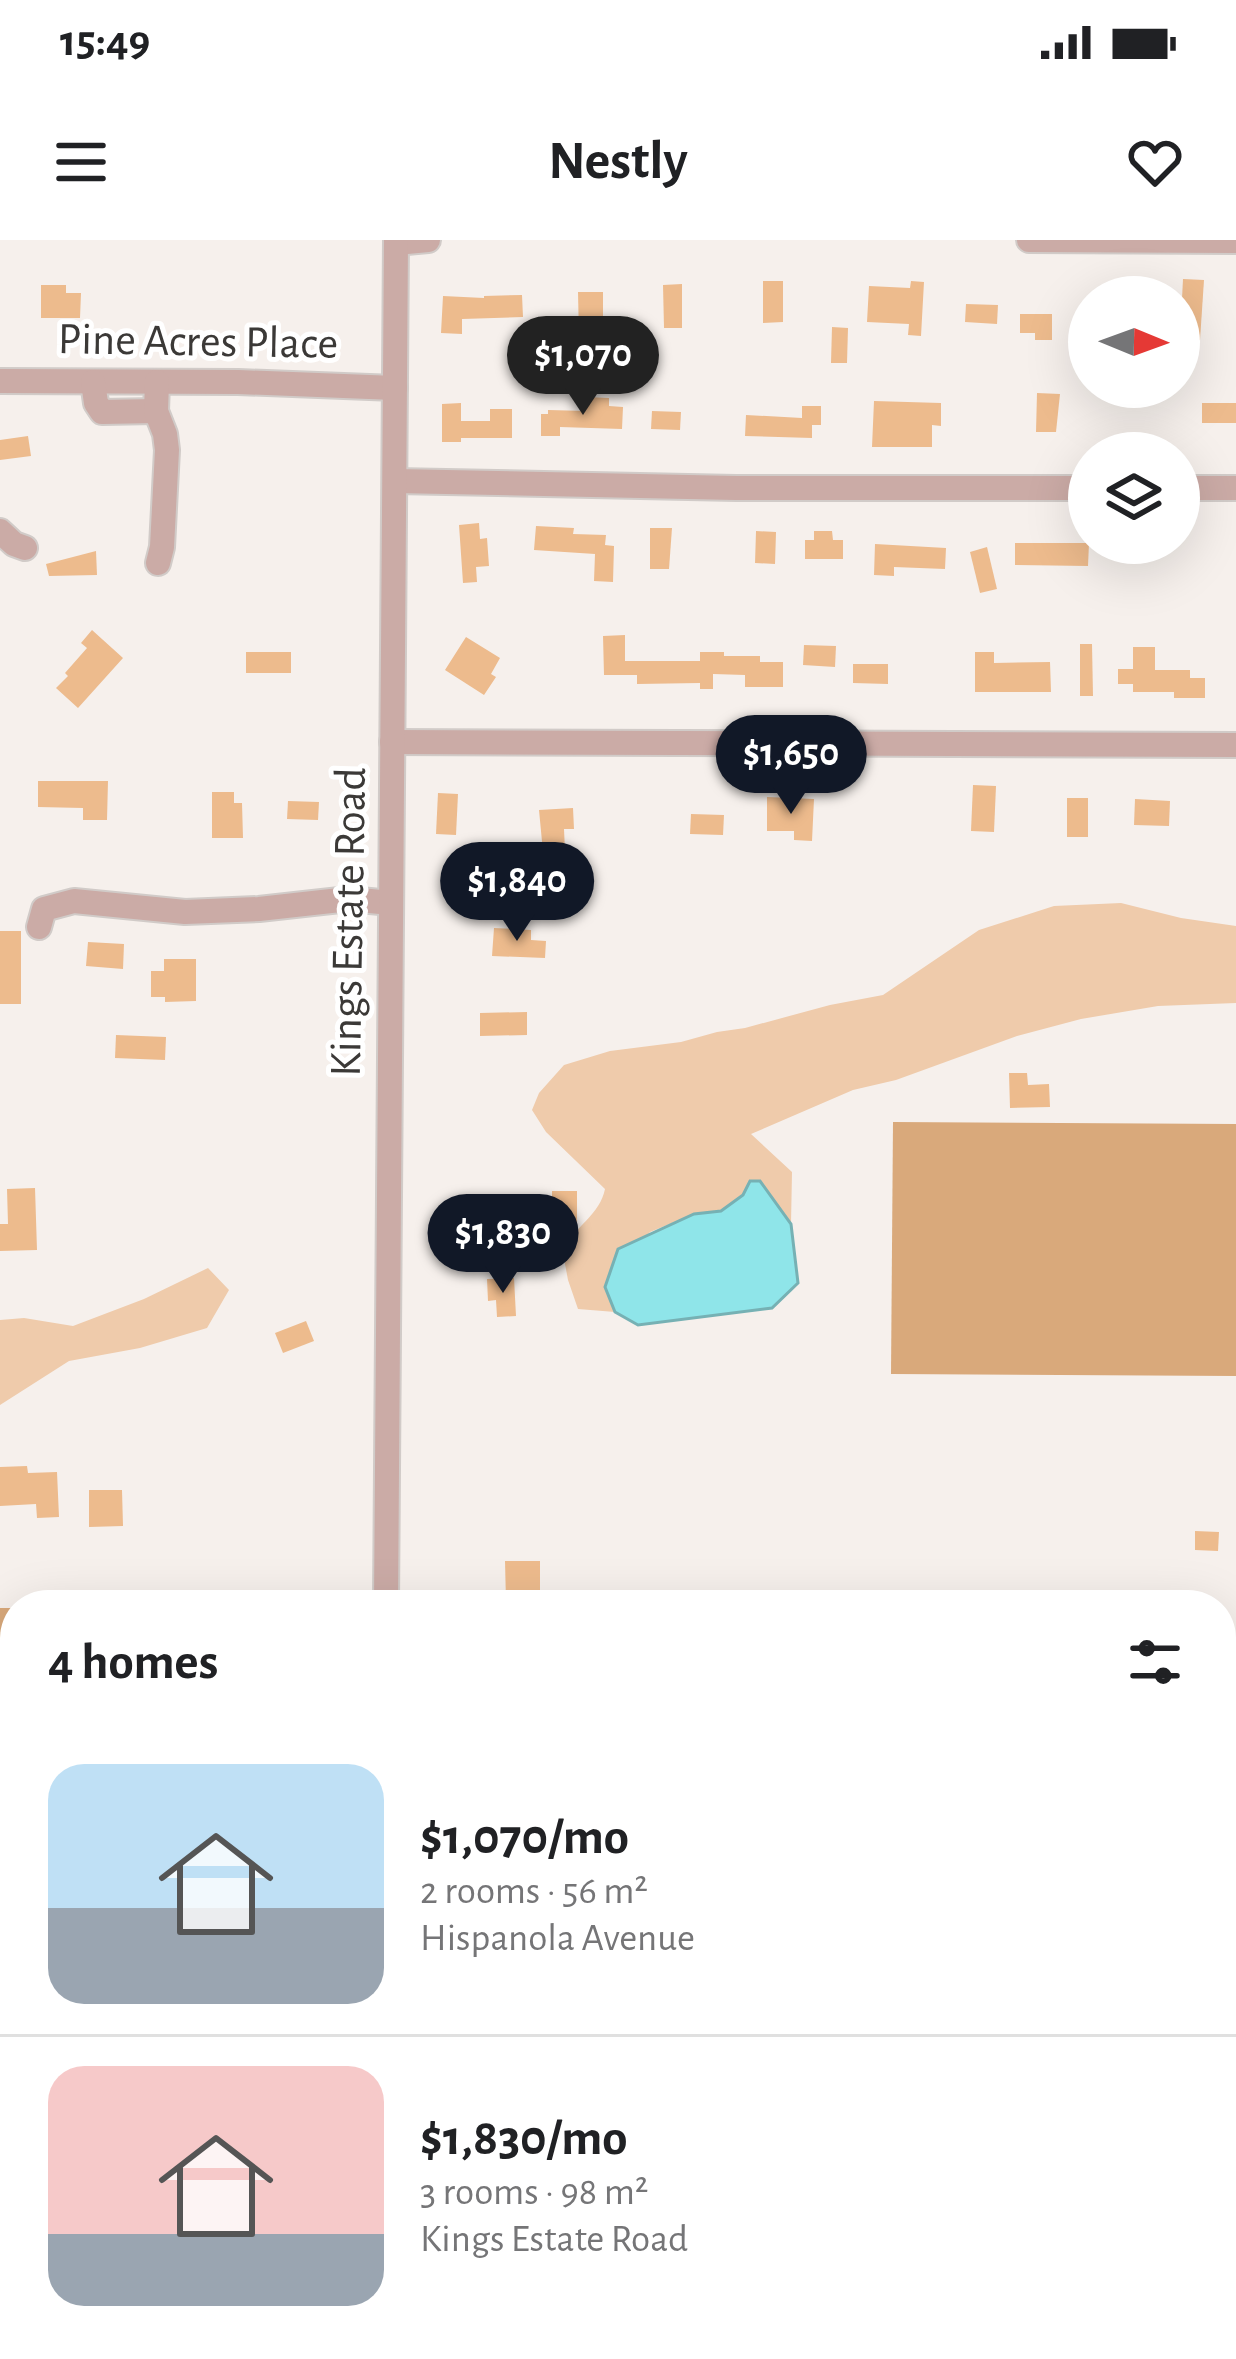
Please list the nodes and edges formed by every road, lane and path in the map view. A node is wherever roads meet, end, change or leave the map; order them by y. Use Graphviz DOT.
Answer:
graph roads {
  1 [pos="428,240"];
  2 [pos="1029,240"];
  3 [pos="396,241"];
  4 [pos="1236,241"];
  5 [pos="0,381"];
  6 [pos="93,382"];
  7 [pos="157,382"];
  8 [pos="395,388"];
  9 [pos="156,411"];
  10 [pos="394,481"];
  11 [pos="1068,488"];
  12 [pos="1200,488"];
  13 [pos="1236,488"];
  14 [pos="0,531"];
  15 [pos="25,548"];
  16 [pos="158,563"];
  17 [pos="392,742"];
  18 [pos="1236,745"];
  19 [pos="391,903"];
  20 [pos="39,927"];
  21 [pos="386,1590"];
  1 -- 3 [label="street"];
  2 -- 4 [label="street"];
  3 -- 8 [label="street, Kings Estate Road"];
  5 -- 6 [label="street, Pine Acres Place"];
  6 -- 7 [label="street, Pine Acres Place"];
  6 -- 9 [label="street"];
  7 -- 8 [label="street, Pine Acres Place"];
  7 -- 9 [label="street"];
  8 -- 10 [label="street, Kings Estate Road"];
  9 -- 16 [label="street"];
  10 -- 11 [label="street"];
  10 -- 17 [label="street, Kings Estate Road"];
  12 -- 13 [label="street"];
  14 -- 15 [label="street"];
  17 -- 18 [label="street"];
  17 -- 19 [label="street, Kings Estate Road"];
  19 -- 20 [label="street"];
  19 -- 21 [label="street, Kings Estate Road"];
}
